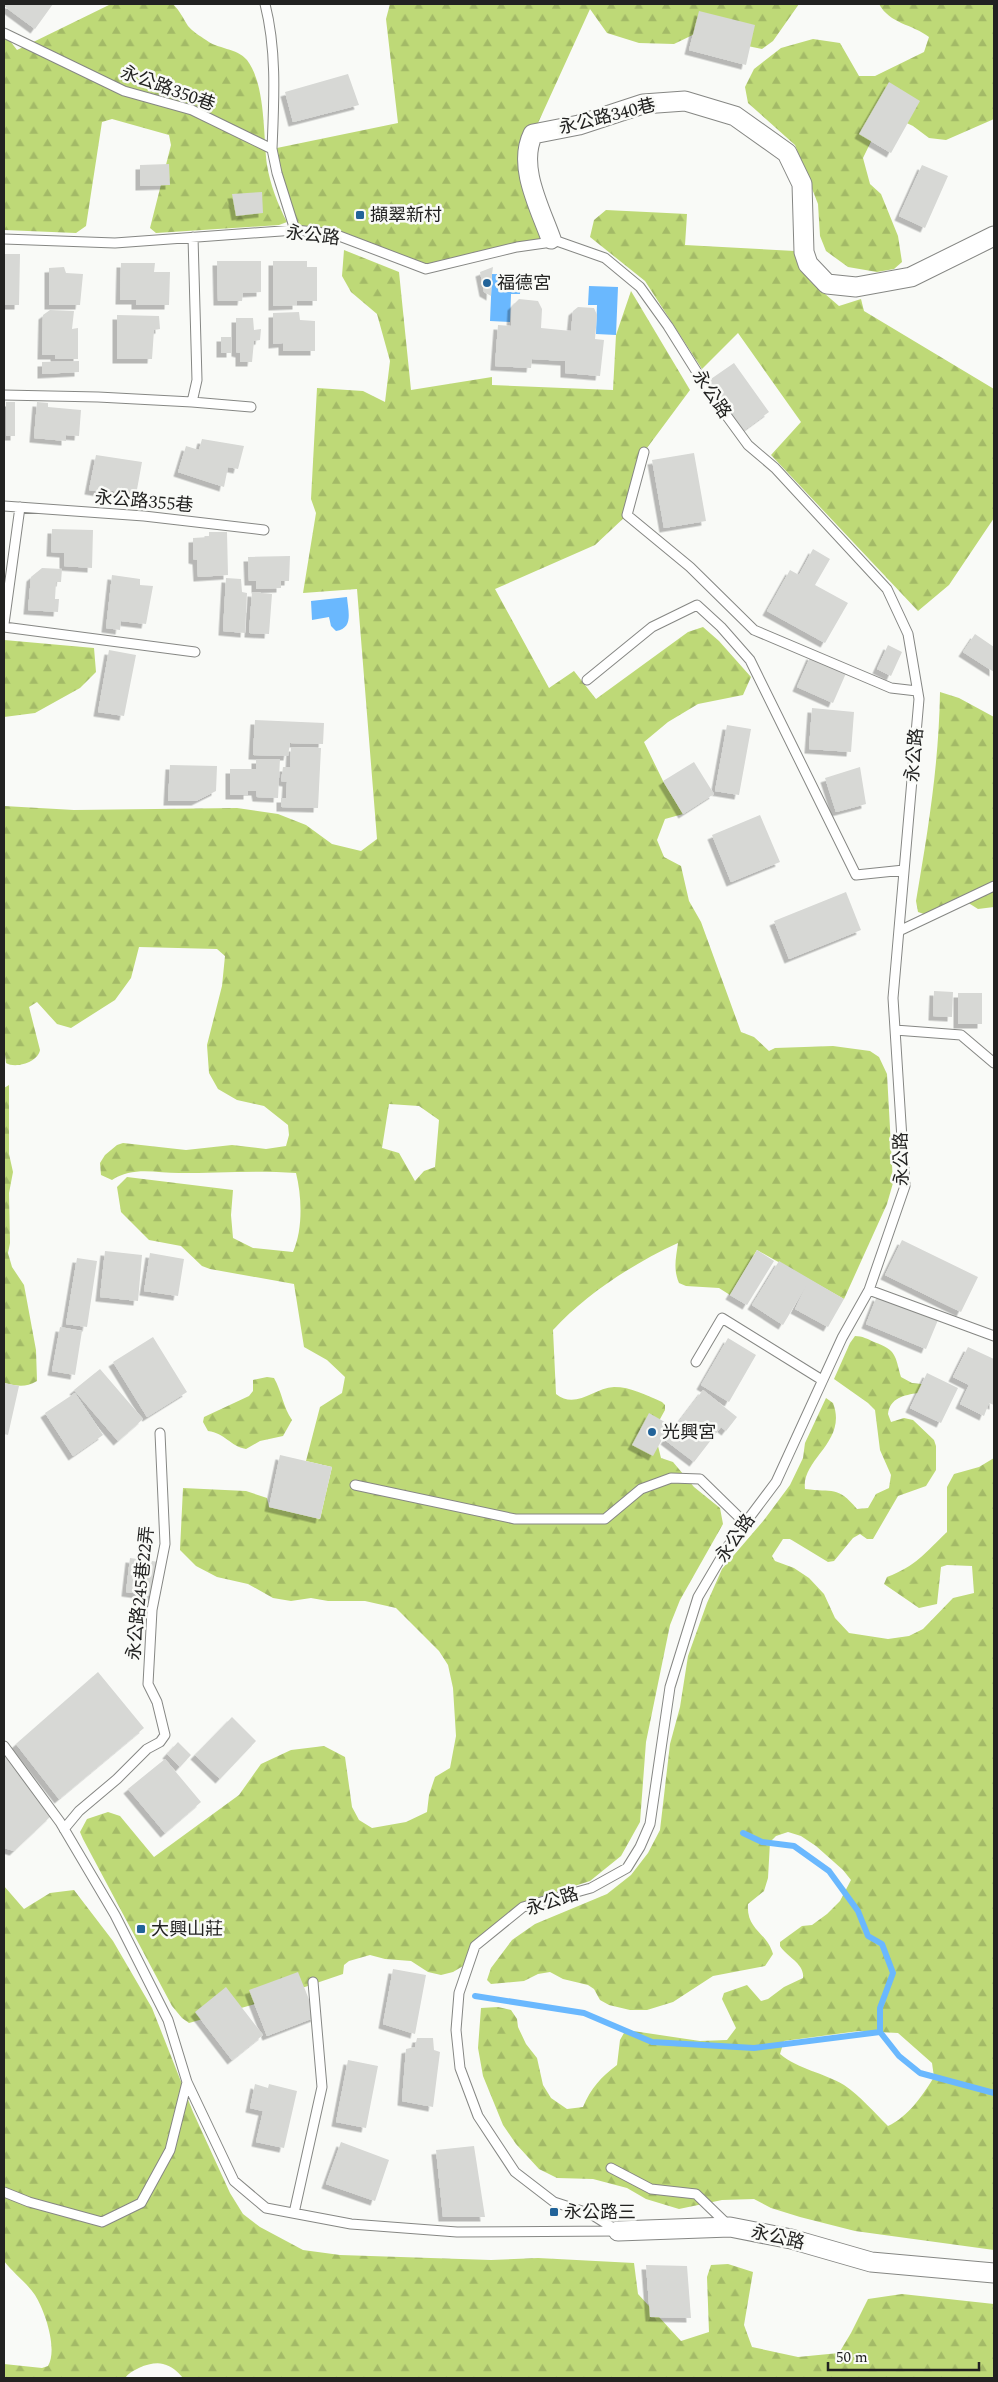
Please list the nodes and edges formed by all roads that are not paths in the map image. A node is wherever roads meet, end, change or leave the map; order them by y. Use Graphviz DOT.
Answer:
graph roads {
  1 [pos="265,4"];
  2 [pos="4,33"];
  3 [pos="272,149"];
  4 [pos="296,230"];
  5 [pos="994,236"];
  6 [pos="192,237"];
  7 [pos="4,239"];
  8 [pos="551,239"];
  9 [pos="4,395"];
  10 [pos="192,402"];
  11 [pos="250,407"];
  12 [pos="644,452"];
  13 [pos="4,506"];
  14 [pos="20,508"];
  15 [pos="264,530"];
  16 [pos="4,626"];
  17 [pos="195,652"];
  18 [pos="587,680"];
  19 [pos="918,690"];
  20 [pos="904,870"];
  21 [pos="994,886"];
  22 [pos="899,931"];
  23 [pos="895,1030"];
  24 [pos="994,1063"];
  25 [pos="869,1290"];
  26 [pos="994,1336"];
  27 [pos="696,1362"];
  28 [pos="822,1380"];
  29 [pos="160,1433"];
  30 [pos="355,1485"];
  31 [pos="745,1523"];
  32 [pos="4,1746"];
  33 [pos="64,1829"];
  34 [pos="313,1982"];
  35 [pos="187,2082"];
  36 [pos="611,2168"];
  37 [pos="4,2192"];
  38 [pos="294,2213"];
  39 [pos="730,2227"];
  40 [pos="618,2231"];
  41 [pos="994,2272"];
  1 -- 3 [label="lane"];
  2 -- 3 [label="lane, 永公路350巷"];
  3 -- 4 [label="lane"];
  4 -- 6 [label="lane, 永公路"];
  4 -- 8 [label="lane, 永公路"];
  5 -- 8 [label="street, 永公路340巷"];
  6 -- 7 [label="lane, 永公路"];
  6 -- 10 [label="lane"];
  8 -- 19 [label="lane, 永公路"];
  9 -- 10 [label="lane"];
  10 -- 11 [label="lane"];
  12 -- 19 [label="lane"];
  13 -- 14 [label="lane, 永公路355巷"];
  14 -- 15 [label="lane, 永公路355巷"];
  14 -- 16 [label="lane"];
  16 -- 17 [label="lane"];
  18 -- 20 [label="lane"];
  19 -- 20 [label="lane, 永公路"];
  20 -- 22 [label="lane, 永公路"];
  21 -- 22 [label="lane"];
  22 -- 23 [label="lane, 永公路"];
  23 -- 24 [label="lane"];
  23 -- 25 [label="lane, 永公路"];
  25 -- 26 [label="lane"];
  25 -- 28 [label="lane, 永公路"];
  27 -- 28 [label="lane"];
  28 -- 31 [label="lane, 永公路"];
  29 -- 33 [label="lane, 永公路245巷22弄"];
  30 -- 31 [label="lane"];
  31 -- 40 [label="lane, 永公路"];
  32 -- 33 [label="lane"];
  33 -- 35 [label="lane"];
  34 -- 38 [label="lane"];
  35 -- 37 [label="lane"];
  35 -- 38 [label="lane"];
  36 -- 39 [label="lane"];
  38 -- 40 [label="lane"];
  39 -- 40 [label="street, 永公路"];
  39 -- 41 [label="street, 永公路"];
}
